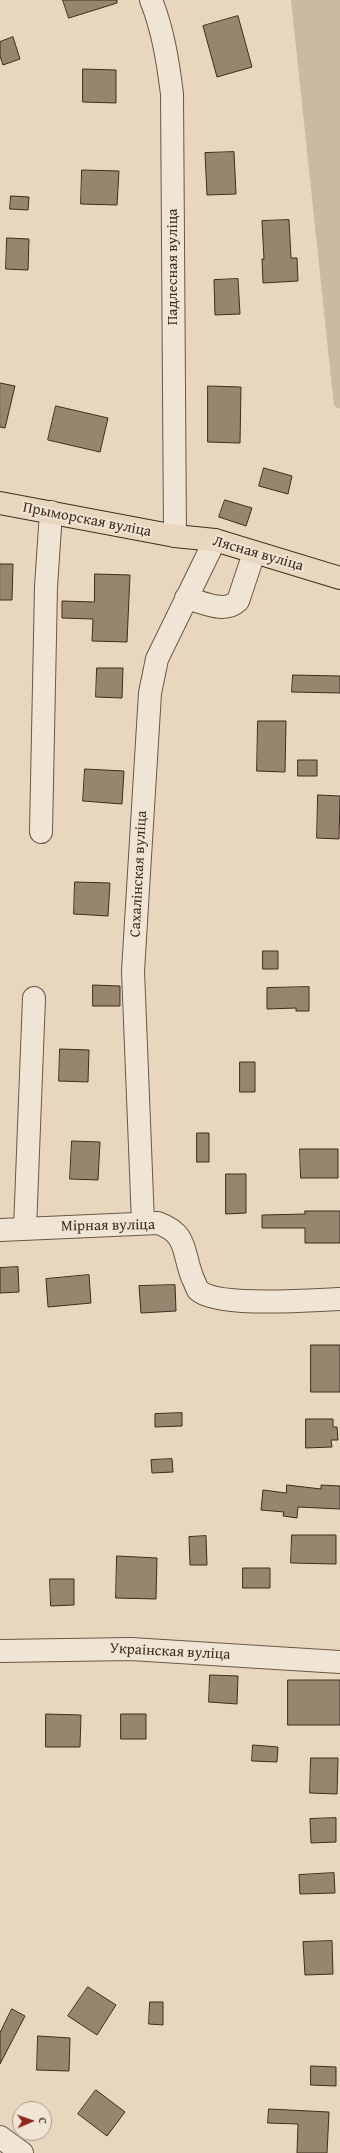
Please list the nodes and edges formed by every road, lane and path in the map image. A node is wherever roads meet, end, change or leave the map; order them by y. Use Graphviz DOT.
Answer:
graph roads {
  1 [pos="151,0"];
  2 [pos="0,503"];
  3 [pos="51,512"];
  4 [pos="174,536"];
  5 [pos="215,540"];
  6 [pos="254,553"];
  7 [pos="340,578"];
  8 [pos="186,598"];
  9 [pos="42,832"];
  10 [pos="34,998"];
  11 [pos="143,1223"];
  12 [pos="25,1229"];
  13 [pos="0,1230"];
  14 [pos="340,1299"];
  15 [pos="0,1651"];
  16 [pos="340,1662"];
  17 [pos="0,2137"];
  18 [pos="22,2153"];
  1 -- 4 [label="street, Падлесная вуліца"];
  2 -- 3 [label="main road, Прыморская вуліца"];
  3 -- 4 [label="main road, Прыморская вуліца"];
  3 -- 9 [label="street"];
  4 -- 5 [label="main road, Лясная вуліца"];
  5 -- 6 [label="main road, Лясная вуліца"];
  5 -- 8 [label="street, Сахалінская вуліца"];
  6 -- 7 [label="main road, Лясная вуліца"];
  6 -- 8 [label="street"];
  8 -- 11 [label="street, Сахалінская вуліца"];
  10 -- 12 [label="street"];
  11 -- 12 [label="street, Мірная вуліца"];
  11 -- 14 [label="street, Мірная вуліца"];
  12 -- 13 [label="street, Мірная вуліца"];
  15 -- 16 [label="street, Украінская вуліца"];
  17 -- 18 [label="street"];
}
